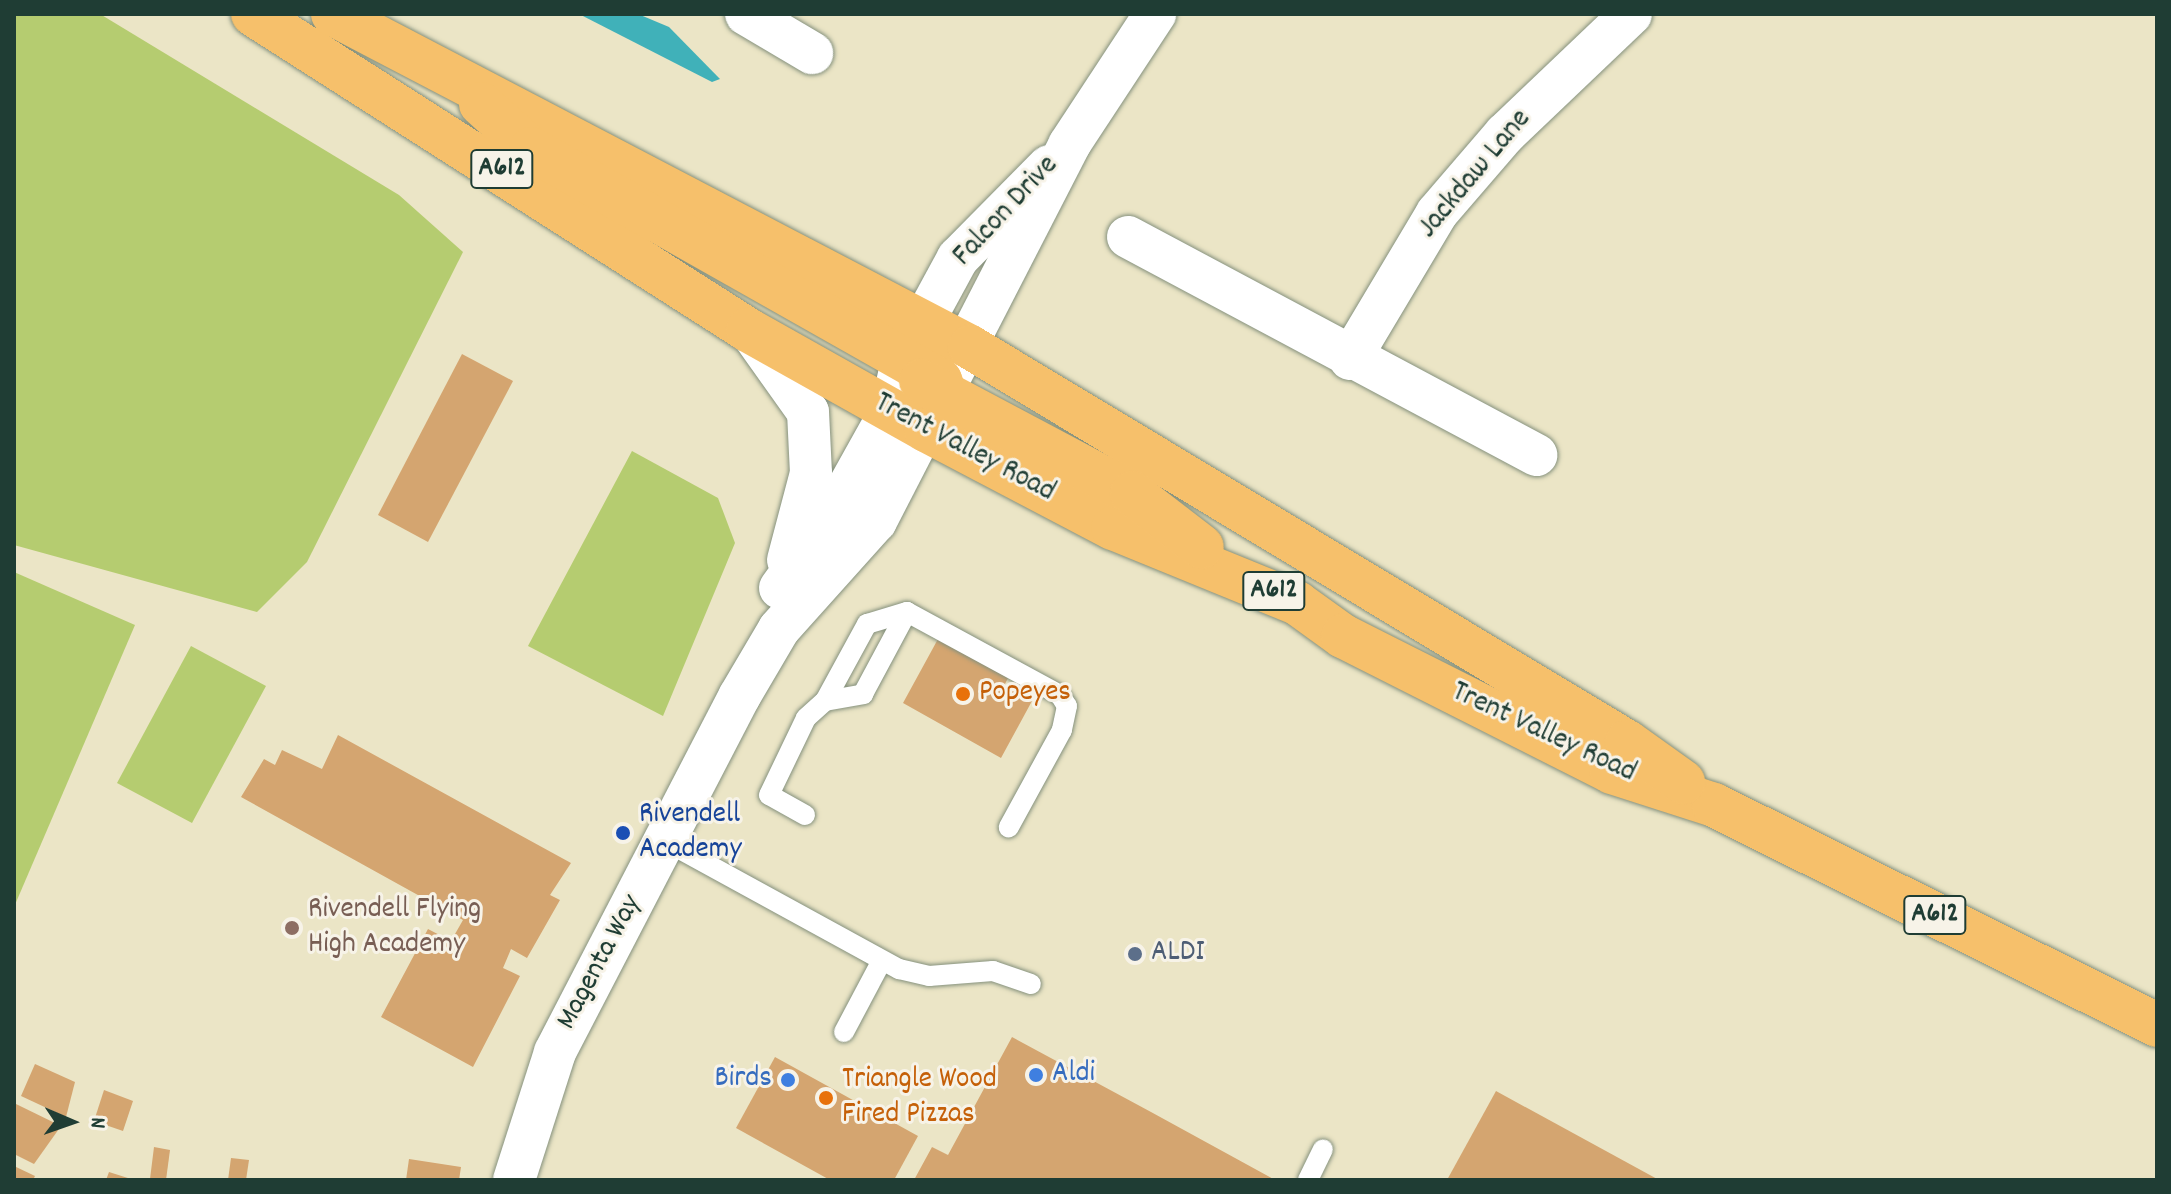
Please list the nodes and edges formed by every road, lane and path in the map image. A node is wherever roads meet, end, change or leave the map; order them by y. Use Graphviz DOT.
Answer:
graph roads {
  1 [pos="253,14"];
  2 [pos="333,14"];
  3 [pos="746,14"];
  4 [pos="1155,14"];
  5 [pos="1631,14"];
  6 [pos="812,53"];
  7 [pos="444,70"];
  8 [pos="1069,145"];
  9 [pos="1128,237"];
  10 [pos="923,322"];
  11 [pos="748,330"];
  12 [pos="970,347"];
  13 [pos="1350,359"];
  14 [pos="902,361"];
  15 [pos="920,411"];
  16 [pos="1536,455"];
  17 [pos="780,608"];
  18 [pos="907,612"];
  19 [pos="825,701"];
  20 [pos="1714,805"];
  21 [pos="805,815"];
  22 [pos="1009,827"];
  23 [pos="665,841"];
  24 [pos="881,962"];
  25 [pos="1031,984"];
  26 [pos="2157,1025"];
  27 [pos="844,1032"];
  28 [pos="1323,1149"];
  29 [pos="514,1180"];
  30 [pos="1308,1180"];
  1 -- 11 [label="main road, Trent Valley Road / A612"];
  2 -- 7 [label="main road, Trent Valley Road / A612"];
  3 -- 6 [label="street"];
  4 -- 8 [label="street, Falcon Drive"];
  5 -- 13 [label="street, Jackdaw Lane"];
  7 -- 10 [label="main road, Trent Valley Road / A612"];
  7 -- 14 [label="main road, A612"];
  8 -- 10 [label="street, Falcon Drive"];
  8 -- 12 [label="street, Falcon Drive"];
  9 -- 13 [label="street"];
  10 -- 12 [label="main road, Trent Valley Road / A612"];
  10 -- 14 [label="street, Falcon Drive"];
  11 -- 15 [label="main road, Trent Valley Road / A612"];
  11 -- 17 [label="street"];
  12 -- 15 [label="street, Falcon Drive"];
  12 -- 20 [label="main road, Trent Valley Road / A612"];
  13 -- 16 [label="street"];
  14 -- 15 [label="main road, A612"];
  15 -- 17 [label="street, Falcon Drive"];
  15 -- 20 [label="main road, Trent Valley Road / A612"];
  17 -- 23 [label="street, Magenta Way"];
  18 -- 19 [label="lane"];
  18 -- 19 [label="lane"];
  18 -- 22 [label="lane"];
  19 -- 21 [label="lane"];
  20 -- 26 [label="main road, Trent Valley Road / A612"];
  23 -- 24 [label="lane"];
  23 -- 29 [label="street, Magenta Way"];
  24 -- 25 [label="lane"];
  24 -- 27 [label="lane"];
  28 -- 30 [label="lane"];
}
